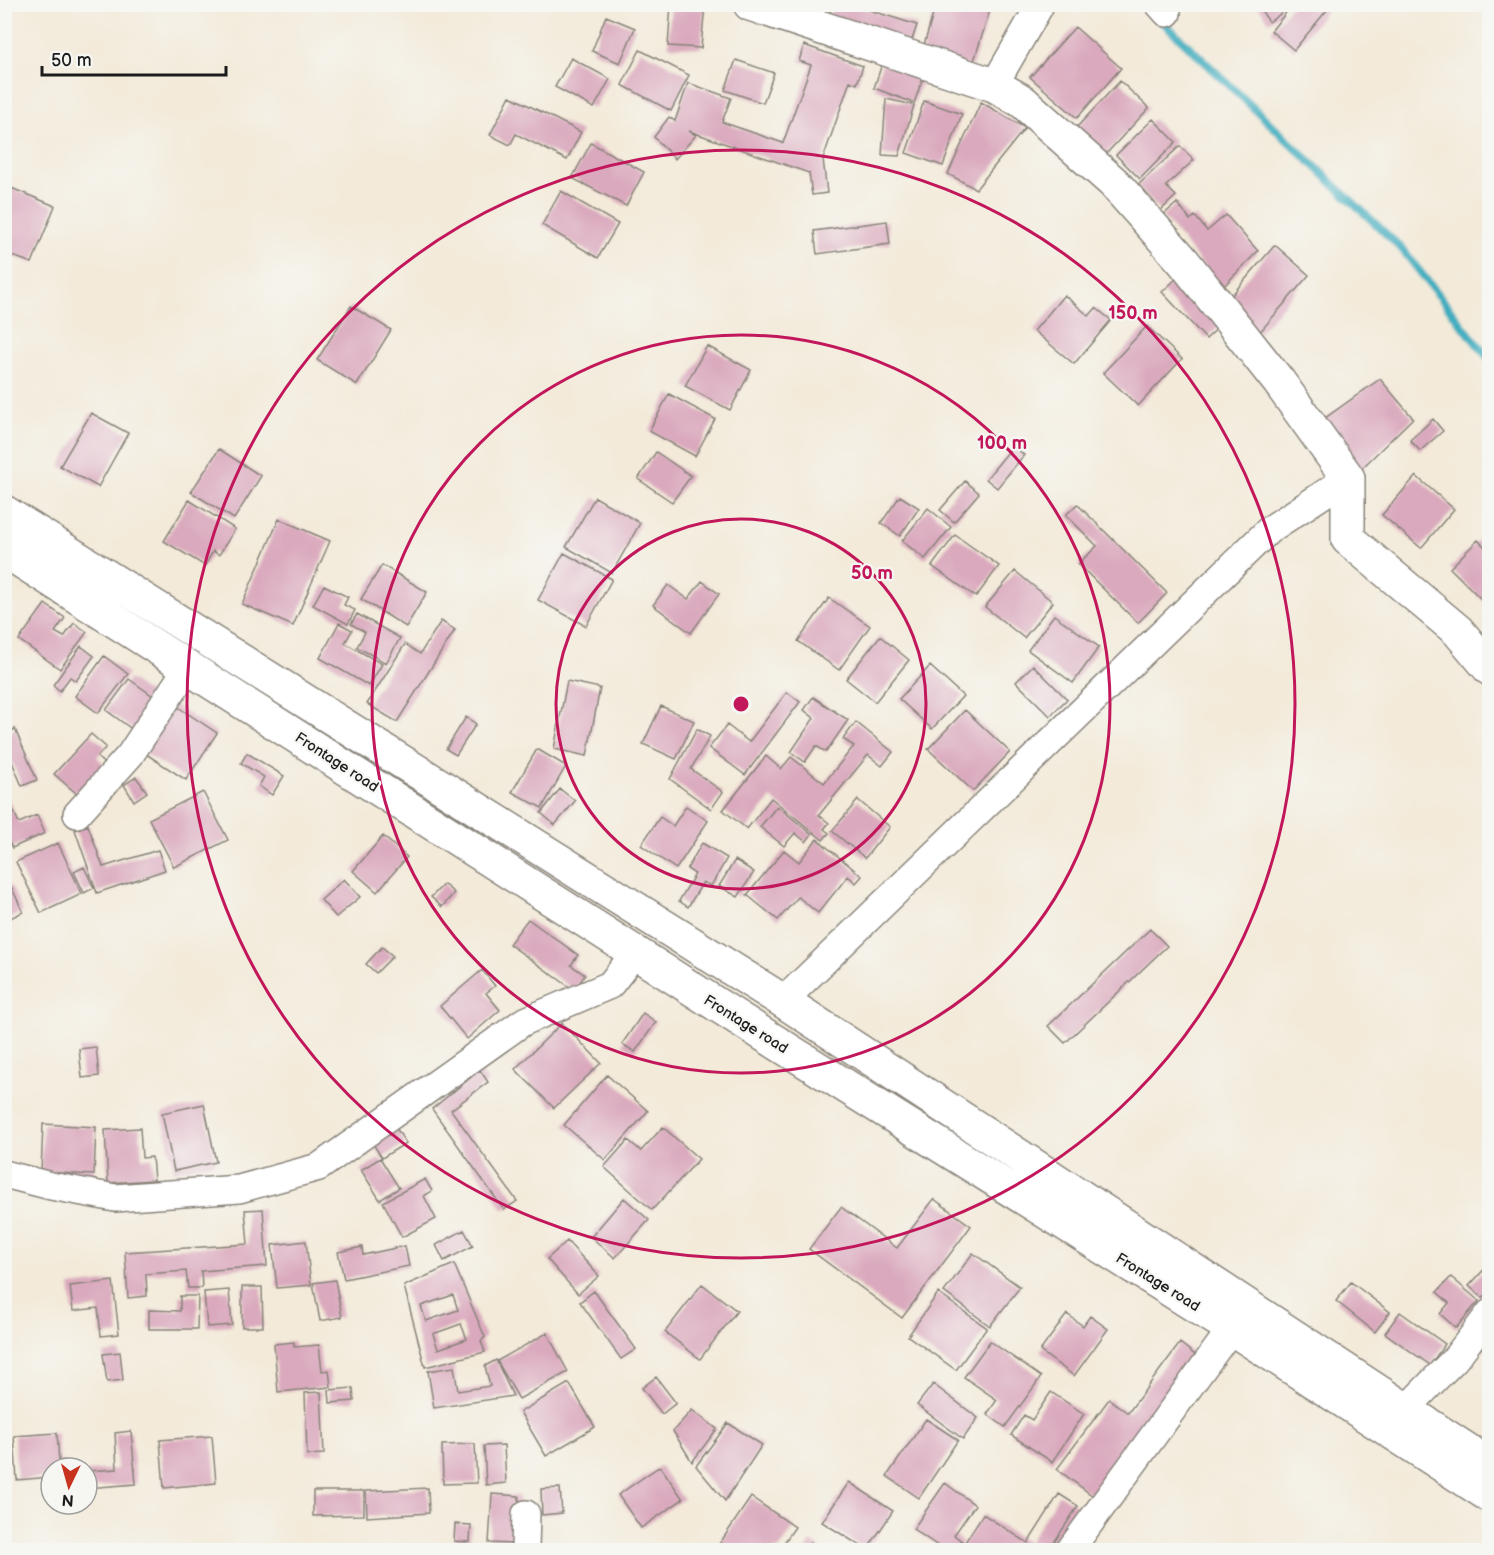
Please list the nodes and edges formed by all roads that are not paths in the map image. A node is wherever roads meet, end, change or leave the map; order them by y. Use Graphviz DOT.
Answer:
graph roads {
  1 [pos="750,4"];
  2 [pos="1039,5"];
  3 [pos="994,85"];
  4 [pos="1348,478"];
  5 [pos="4,512"];
  6 [pos="4,550"];
  7 [pos="188,667"];
  8 [pos="1490,669"];
  9 [pos="77,814"];
  10 [pos="635,953"];
  11 [pos="783,1001"];
  12 [pos="4,1174"];
  13 [pos="1490,1313"];
  14 [pos="1240,1316"];
  15 [pos="1405,1410"];
  16 [pos="1490,1465"];
  17 [pos="1490,1496"];
  18 [pos="526,1514"];
  19 [pos="525,1551"];
  20 [pos="1070,1551"];
  1 -- 3 [label="main road"];
  2 -- 3 [label="street"];
  3 -- 4 [label="main road"];
  4 -- 8 [label="main road"];
  4 -- 11 [label="street"];
  5 -- 11 [label="main road"];
  6 -- 7 [label="main road, Frontage road"];
  7 -- 9 [label="street"];
  7 -- 10 [label="main road, Frontage road"];
  10 -- 12 [label="street"];
  10 -- 14 [label="main road, Frontage road"];
  11 -- 14 [label="main road"];
  13 -- 15 [label="street"];
  14 -- 15 [label="main road"];
  14 -- 17 [label="main road, Frontage road"];
  14 -- 20 [label="street"];
  15 -- 16 [label="main road"];
  18 -- 19 [label="street"];
}
